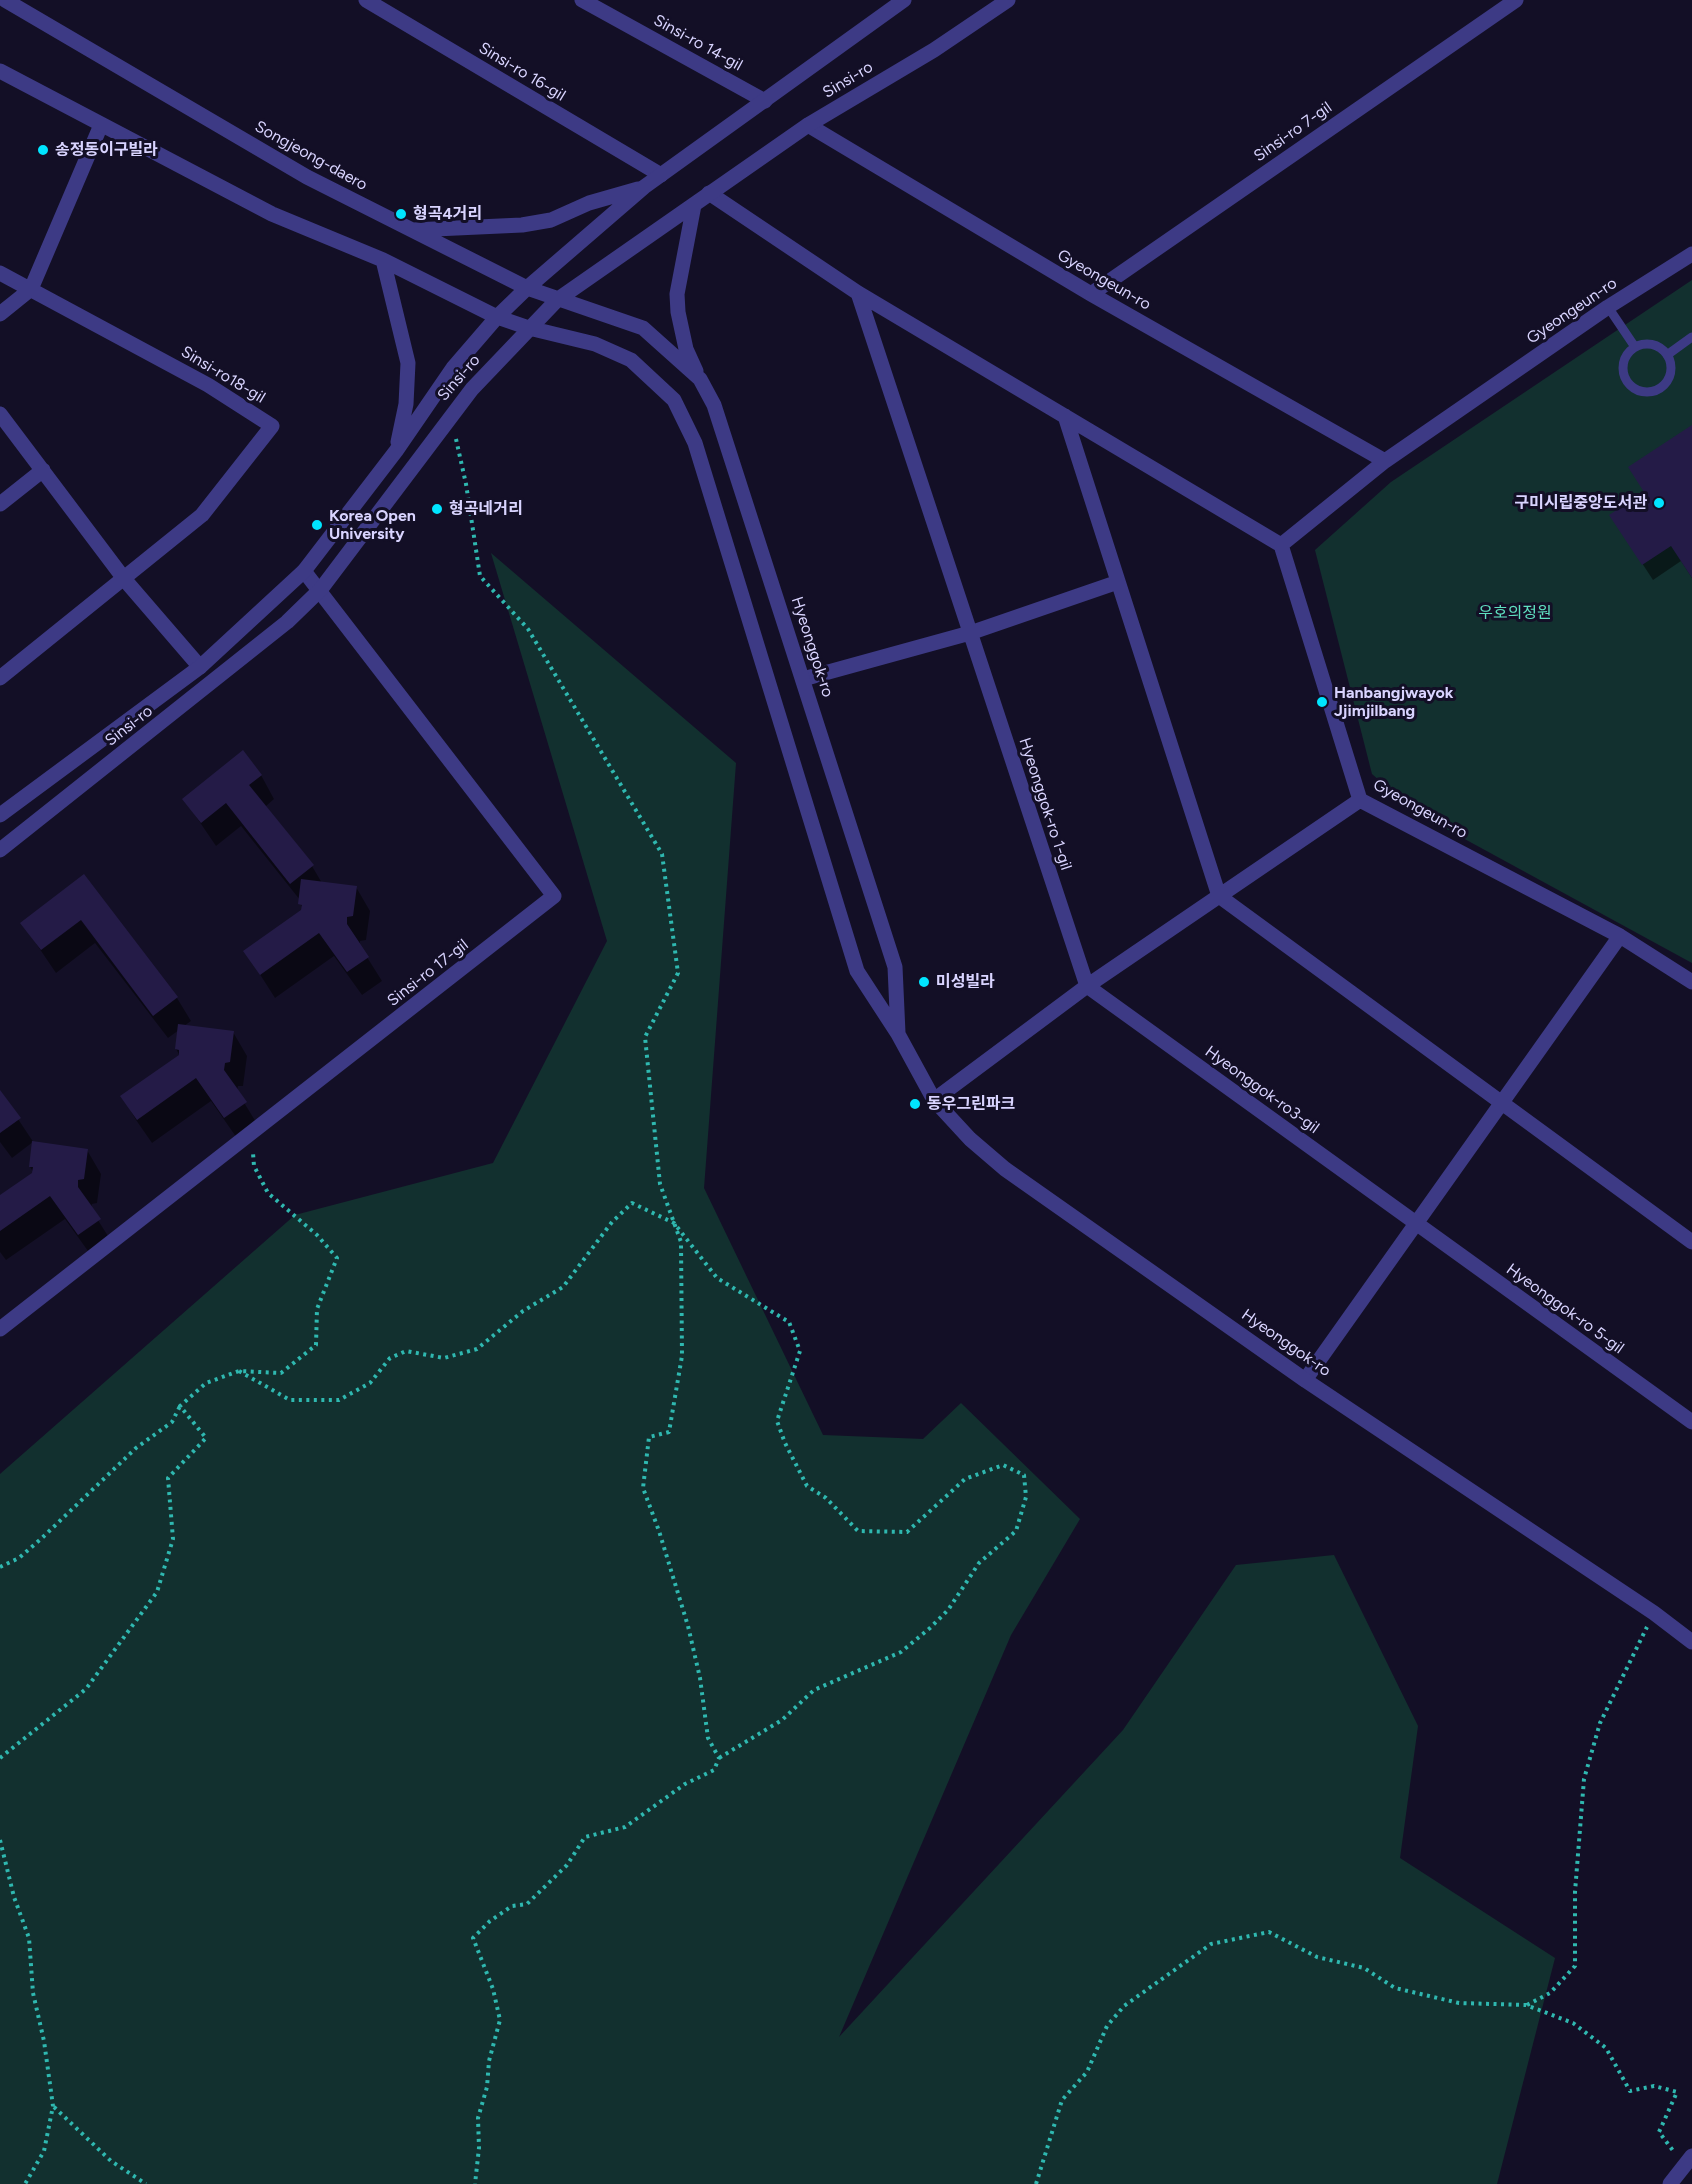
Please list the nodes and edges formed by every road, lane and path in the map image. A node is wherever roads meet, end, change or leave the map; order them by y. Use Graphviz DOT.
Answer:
graph roads {
  1 [pos="5,0"];
  2 [pos="366,0"];
  3 [pos="582,0"];
  4 [pos="904,0"];
  5 [pos="1008,0"];
  6 [pos="1516,0"];
  7 [pos="0,71"];
  8 [pos="765,101"];
  9 [pos="101,125"];
  10 [pos="808,125"];
  11 [pos="661,175"];
  12 [pos="644,187"];
  13 [pos="709,193"];
  14 [pos="694,205"];
  15 [pos="411,230"];
  16 [pos="1692,254"];
  17 [pos="383,260"];
  18 [pos="0,273"];
  19 [pos="527,288"];
  20 [pos="31,289"];
  21 [pos="858,293"];
  22 [pos="1091,294"];
  23 [pos="557,300"];
  24 [pos="1608,307"];
  25 [pos="0,314"];
  26 [pos="497,317"];
  27 [pos="614,318"];
  28 [pos="529,328"];
  29 [pos="1692,337"];
  30 [pos="1635,347"];
  31 [pos="1667,355"];
  32 [pos="700,379"];
  33 [pos="0,414"];
  34 [pos="450,416"];
  35 [pos="1065,416"];
  36 [pos="396,451"];
  37 [pos="1385,461"];
  38 [pos="43,470"];
  39 [pos="0,504"];
  40 [pos="1281,545"];
  41 [pos="304,570"];
  42 [pos="125,580"];
  43 [pos="1118,582"];
  44 [pos="321,589"];
  45 [pos="970,633"];
  46 [pos="200,667"];
  47 [pos="0,678"];
  48 [pos="803,679"];
  49 [pos="1360,800"];
  50 [pos="0,815"];
  51 [pos="0,850"];
  52 [pos="1219,896"];
  53 [pos="1620,936"];
  54 [pos="1692,982"];
  55 [pos="1087,986"];
  56 [pos="898,1034"];
  57 [pos="934,1100"];
  58 [pos="1503,1102"];
  59 [pos="255,1131"];
  60 [pos="674,1223"];
  61 [pos="1416,1224"];
  62 [pos="1692,1242"];
  63 [pos="0,1329"];
  64 [pos="239,1371"];
  65 [pos="1305,1380"];
  66 [pos="180,1406"];
  67 [pos="1692,1422"];
  68 [pos="0,1567"];
  69 [pos="1654,1613"];
  70 [pos="1692,1642"];
  71 [pos="0,1758"];
  72 [pos="719,1758"];
  73 [pos="0,1840"];
  74 [pos="1526,2006"];
  75 [pos="53,2106"];
  76 [pos="1692,2156"];
  77 [pos="1674,2179"];
  78 [pos="25,2184"];
  79 [pos="146,2184"];
  80 [pos="475,2184"];
  81 [pos="1036,2184"];
  1 -- 15 [label="street, Songjeong-daero"];
  2 -- 11 [label="street, Sinsi-ro 16-gil"];
  3 -- 8 [label="street, Sinsi-ro 14-gil"];
  4 -- 8 [label="street, Sinsi-ro"];
  5 -- 10 [label="street, Sinsi-ro"];
  6 -- 22 [label="street, Sinsi-ro 7-gil"];
  7 -- 9 [label="street"];
  8 -- 11 [label="street, Sinsi-ro"];
  9 -- 17 [label="street"];
  9 -- 20 [label="street"];
  10 -- 13 [label="street, Sinsi-ro"];
  10 -- 22 [label="street, Gyeongeun-ro"];
  11 -- 12 [label="street, Sinsi-ro"];
  12 -- 15 [label="street"];
  12 -- 19 [label="street, Sinsi-ro"];
  13 -- 14 [label="street, Sinsi-ro"];
  13 -- 21 [label="street"];
  14 -- 23 [label="street, Sinsi-ro"];
  14 -- 32 [label="street"];
  15 -- 19 [label="street, Songjeong-daero"];
  16 -- 24 [label="street, Gyeongeun-ro"];
  17 -- 26 [label="street"];
  17 -- 36 [label="street"];
  18 -- 20 [label="street"];
  19 -- 23 [label="street, Songjeong-daero"];
  19 -- 26 [label="street, Sinsi-ro"];
  20 -- 25 [label="street"];
  20 -- 42 [label="street, Sinsi-ro18-gil"];
  21 -- 35 [label="street"];
  21 -- 45 [label="street"];
  22 -- 37 [label="street, Gyeongeun-ro"];
  23 -- 27 [label="street, Songjeong-daero"];
  23 -- 28 [label="street, Sinsi-ro"];
  24 -- 30 [label="lane"];
  24 -- 37 [label="street, Gyeongeun-ro"];
  26 -- 28 [label="street"];
  26 -- 36 [label="street, Sinsi-ro"];
  27 -- 32 [label="street, Hyeonggok-ro"];
  28 -- 34 [label="street, Sinsi-ro"];
  28 -- 56 [label="street, Hyeonggok-ro"];
  29 -- 31 [label="lane"];
  30 -- 31 [label="lane"];
  30 -- 31 [label="lane"];
  32 -- 48 [label="street, Hyeonggok-ro"];
  33 -- 38 [label="street"];
  34 -- 44 [label="street, Sinsi-ro"];
  34 -- 60 [label="path"];
  35 -- 40 [label="street"];
  35 -- 43 [label="street"];
  36 -- 41 [label="street, Sinsi-ro"];
  37 -- 40 [label="street, Gyeongeun-ro"];
  38 -- 39 [label="street"];
  38 -- 42 [label="street"];
  40 -- 49 [label="street, Gyeongeun-ro"];
  41 -- 44 [label="street, Sinsi-ro 17-gil"];
  41 -- 46 [label="street, Sinsi-ro"];
  42 -- 46 [label="street"];
  42 -- 47 [label="street, Sinsi-ro18-gil"];
  43 -- 45 [label="street"];
  43 -- 52 [label="street"];
  44 -- 51 [label="street, Sinsi-ro"];
  44 -- 59 [label="street, Sinsi-ro 17-gil"];
  45 -- 48 [label="street"];
  45 -- 55 [label="street, Hyeonggok-ro 1-gil"];
  46 -- 50 [label="street, Sinsi-ro"];
  48 -- 56 [label="street, Hyeonggok-ro"];
  49 -- 52 [label="street"];
  49 -- 53 [label="street, Gyeongeun-ro"];
  52 -- 55 [label="street"];
  52 -- 58 [label="street"];
  53 -- 54 [label="street, Gyeongeun-ro"];
  53 -- 58 [label="street"];
  55 -- 57 [label="street"];
  55 -- 61 [label="street, Hyeonggok-ro3-gil"];
  56 -- 57 [label="street, Hyeonggok-ro"];
  57 -- 65 [label="street, Hyeonggok-ro"];
  58 -- 61 [label="street"];
  58 -- 62 [label="street"];
  59 -- 63 [label="street, Sinsi-ro 17-gil"];
  59 -- 64 [label="path"];
  60 -- 64 [label="path"];
  60 -- 72 [label="path"];
  60 -- 72 [label="path"];
  61 -- 65 [label="street"];
  61 -- 67 [label="street, Hyeonggok-ro 5-gil"];
  64 -- 66 [label="path"];
  65 -- 69 [label="street, Hyeonggok-ro"];
  66 -- 68 [label="path"];
  66 -- 71 [label="path"];
  69 -- 70 [label="street, Hyeonggok-ro"];
  69 -- 74 [label="path"];
  72 -- 80 [label="path"];
  73 -- 75 [label="path"];
  74 -- 77 [label="path"];
  74 -- 81 [label="path"];
  75 -- 78 [label="path"];
  75 -- 79 [label="path"];
  76 -- 77 [label="street"];
}
